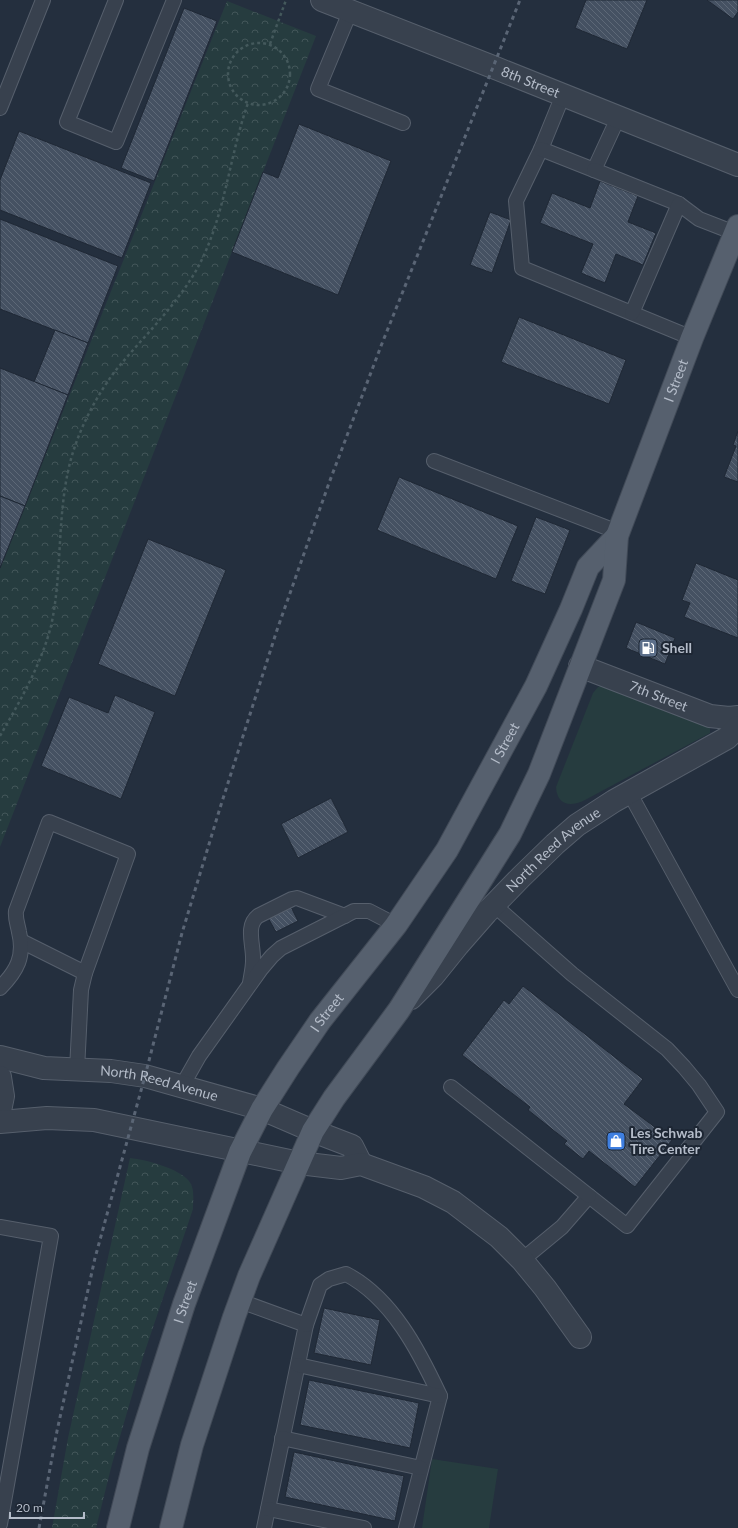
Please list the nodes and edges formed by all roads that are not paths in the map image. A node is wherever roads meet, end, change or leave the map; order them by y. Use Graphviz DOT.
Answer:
graph roads {
  1 [pos="44,0"];
  2 [pos="116,0"];
  3 [pos="174,0"];
  4 [pos="322,0"];
  5 [pos="350,12"];
  6 [pos="563,95"];
  7 [pos="0,108"];
  8 [pos="618,118"];
  9 [pos="403,123"];
  10 [pos="541,149"];
  11 [pos="738,166"];
  12 [pos="594,170"];
  13 [pos="679,204"];
  14 [pos="737,229"];
  15 [pos="632,313"];
  16 [pos="692,338"];
  17 [pos="434,461"];
  18 [pos="617,534"];
  19 [pos="580,666"];
  20 [pos="738,717"];
  21 [pos="738,727"];
  22 [pos="629,792"];
  23 [pos="494,905"];
  24 [pos="345,916"];
  25 [pos="396,925"];
  26 [pos="21,941"];
  27 [pos="84,973"];
  28 [pos="250,985"];
  29 [pos="0,988"];
  30 [pos="738,990"];
  31 [pos="398,1010"];
  32 [pos="0,1057"];
  33 [pos="77,1070"];
  34 [pos="0,1077"];
  35 [pos="182,1086"];
  36 [pos="451,1086"];
  37 [pos="262,1109"];
  38 [pos="0,1111"];
  39 [pos="0,1122"];
  40 [pos="313,1131"];
  41 [pos="240,1152"];
  42 [pos="299,1163"];
  43 [pos="361,1164"];
  44 [pos="588,1196"];
  45 [pos="0,1227"];
  46 [pos="522,1260"];
  47 [pos="240,1301"];
  48 [pos="306,1325"];
  49 [pos="580,1337"];
  50 [pos="298,1365"];
  51 [pos="440,1396"];
  52 [pos="282,1438"];
  53 [pos="421,1468"];
  54 [pos="268,1509"];
  55 [pos="0,1524"];
  56 [pos="118,1528"];
  57 [pos="171,1528"];
  58 [pos="264,1528"];
  59 [pos="364,1528"];
  60 [pos="406,1528"];
  1 -- 7 [label="lane"];
  2 -- 3 [label="lane"];
  4 -- 5 [label="street, 8th Street"];
  5 -- 6 [label="street, 8th Street"];
  5 -- 9 [label="lane"];
  6 -- 8 [label="street, 8th Street"];
  6 -- 10 [label="lane"];
  8 -- 11 [label="street, 8th Street"];
  8 -- 12 [label="lane"];
  10 -- 12 [label="lane"];
  10 -- 15 [label="lane"];
  12 -- 13 [label="lane"];
  13 -- 14 [label="lane"];
  13 -- 15 [label="lane"];
  14 -- 16 [label="main road, I Street"];
  15 -- 16 [label="lane"];
  16 -- 18 [label="main road, I Street"];
  17 -- 18 [label="lane"];
  18 -- 19 [label="main road, I Street"];
  18 -- 25 [label="main road, I Street"];
  19 -- 20 [label="street, 7th Street"];
  19 -- 31 [label="main road, I Street"];
  21 -- 22 [label="street, North Reed Avenue"];
  22 -- 23 [label="street, North Reed Avenue"];
  22 -- 30 [label="lane"];
  23 -- 31 [label="street, North Reed Avenue"];
  23 -- 44 [label="lane"];
  24 -- 25 [label="lane"];
  24 -- 28 [label="lane"];
  24 -- 28 [label="lane"];
  25 -- 37 [label="main road, I Street"];
  26 -- 27 [label="lane"];
  26 -- 27 [label="lane"];
  26 -- 29 [label="lane"];
  27 -- 33 [label="lane"];
  28 -- 35 [label="lane"];
  31 -- 40 [label="main road, I Street"];
  32 -- 33 [label="street, North Reed Avenue"];
  33 -- 35 [label="street, North Reed Avenue"];
  34 -- 38 [label="street"];
  35 -- 37 [label="street, North Reed Avenue"];
  36 -- 44 [label="lane"];
  37 -- 40 [label="street, North Reed Avenue"];
  37 -- 41 [label="main road, I Street"];
  39 -- 41 [label="street"];
  40 -- 42 [label="main road, I Street"];
  40 -- 43 [label="street, North Reed Avenue"];
  41 -- 42 [label="street"];
  41 -- 56 [label="main road, I Street"];
  42 -- 43 [label="street"];
  42 -- 47 [label="main road, I Street"];
  43 -- 46 [label="street"];
  44 -- 46 [label="lane"];
  45 -- 55 [label="lane"];
  46 -- 49 [label="street"];
  47 -- 48 [label="lane"];
  47 -- 57 [label="main road, I Street"];
  48 -- 50 [label="lane"];
  48 -- 51 [label="lane"];
  50 -- 51 [label="lane"];
  50 -- 52 [label="lane"];
  51 -- 53 [label="lane"];
  52 -- 53 [label="lane"];
  52 -- 54 [label="lane"];
  53 -- 60 [label="lane"];
  54 -- 58 [label="lane"];
  54 -- 59 [label="lane"];
}
